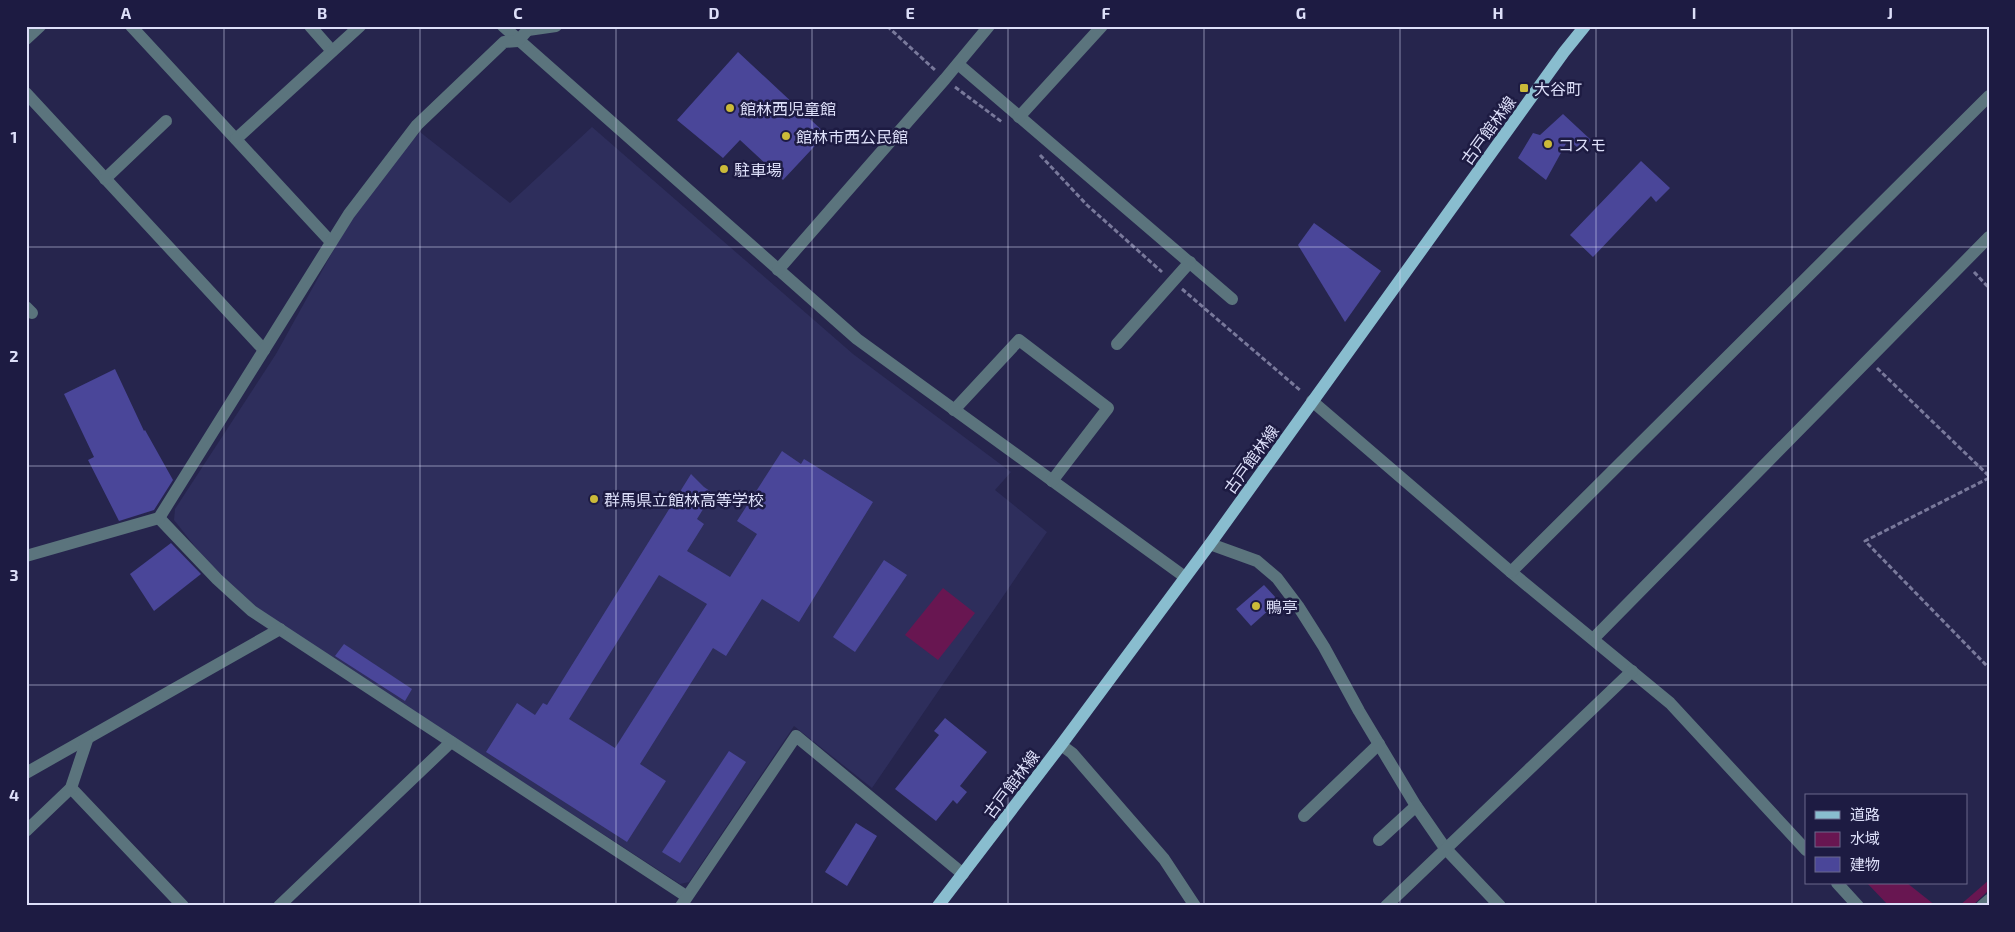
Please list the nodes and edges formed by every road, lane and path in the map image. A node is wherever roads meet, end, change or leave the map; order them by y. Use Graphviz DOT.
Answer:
graph roads {
  1 [pos="40,26"];
  2 [pos="131,26"];
  3 [pos="310,26"];
  4 [pos="360,26"];
  5 [pos="503,26"];
  6 [pos="556,26"];
  7 [pos="887,26"];
  8 [pos="989,26"];
  9 [pos="1102,26"];
  10 [pos="1585,26"];
  11 [pos="527,27"];
  12 [pos="26,39"];
  13 [pos="518,41"];
  14 [pos="332,51"];
  15 [pos="958,64"];
  16 [pos="940,75"];
  17 [pos="951,84"];
  18 [pos="26,93"];
  19 [pos="1989,96"];
  20 [pos="1019,116"];
  21 [pos="166,121"];
  22 [pos="1004,124"];
  23 [pos="236,139"];
  24 [pos="1039,154"];
  25 [pos="105,179"];
  26 [pos="1989,238"];
  27 [pos="331,242"];
  28 [pos="1190,262"];
  29 [pos="1964,262"];
  30 [pos="778,270"];
  31 [pos="1173,282"];
  32 [pos="1989,288"];
  33 [pos="1232,299"];
  34 [pos="1117,344"];
  35 [pos="264,350"];
  36 [pos="1868,358"];
  37 [pos="1301,391"];
  38 [pos="1312,401"];
  39 [pos="954,410"];
  40 [pos="1989,477"];
  41 [pos="1052,481"];
  42 [pos="159,518"];
  43 [pos="1210,544"];
  44 [pos="26,556"];
  45 [pos="1511,572"];
  46 [pos="1185,577"];
  47 [pos="280,629"];
  48 [pos="1594,638"];
  49 [pos="1989,668"];
  50 [pos="1632,671"];
  51 [pos="87,740"];
  52 [pos="451,742"];
  53 [pos="1379,744"];
  54 [pos="1061,745"];
  55 [pos="26,773"];
  56 [pos="71,788"];
  57 [pos="1416,806"];
  58 [pos="1304,816"];
  59 [pos="26,831"];
  60 [pos="1379,840"];
  61 [pos="1445,848"];
  62 [pos="1805,849"];
  63 [pos="963,874"];
  64 [pos="1838,884"];
  65 [pos="1989,900"];
  66 [pos="683,901"];
  67 [pos="183,906"];
  68 [pos="279,906"];
  69 [pos="938,906"];
  70 [pos="1194,906"];
  71 [pos="1386,906"];
  72 [pos="1500,906"];
  73 [pos="1858,906"];
  74 [pos="1982,906"];
  1 -- 12 [label="street"];
  2 -- 23 [label="street"];
  3 -- 14 [label="street"];
  4 -- 14 [label="street"];
  5 -- 13 [label="street"];
  6 -- 11 [label="street"];
  7 -- 16 [label="path"];
  8 -- 15 [label="street"];
  9 -- 20 [label="street"];
  10 -- 38 [label="main road, 古戸館林線"];
  11 -- 13 [label="street"];
  13 -- 27 [label="street"];
  13 -- 30 [label="street"];
  14 -- 23 [label="street"];
  15 -- 20 [label="street"];
  15 -- 30 [label="street"];
  17 -- 22 [label="path"];
  18 -- 25 [label="street"];
  19 -- 45 [label="street"];
  20 -- 28 [label="street"];
  21 -- 25 [label="street"];
  23 -- 27 [label="street"];
  24 -- 31 [label="path"];
  25 -- 35 [label="street"];
  26 -- 29 [label="street"];
  27 -- 35 [label="street"];
  28 -- 31 [label="street"];
  28 -- 33 [label="street"];
  29 -- 32 [label="path"];
  29 -- 36 [label="street"];
  30 -- 39 [label="street"];
  31 -- 34 [label="street"];
  31 -- 37 [label="path"];
  35 -- 42 [label="street"];
  36 -- 40 [label="path"];
  36 -- 48 [label="street"];
  38 -- 43 [label="main road, 古戸館林線"];
  38 -- 45 [label="street"];
  39 -- 41 [label="street"];
  39 -- 41 [label="street"];
  40 -- 49 [label="path"];
  41 -- 46 [label="street"];
  42 -- 44 [label="street"];
  42 -- 47 [label="street"];
  43 -- 46 [label="main road, 古戸館林線"];
  43 -- 53 [label="street"];
  45 -- 48 [label="street"];
  46 -- 54 [label="main road, 古戸館林線"];
  47 -- 51 [label="street"];
  47 -- 52 [label="street"];
  48 -- 50 [label="street"];
  50 -- 61 [label="street"];
  50 -- 62 [label="street"];
  51 -- 55 [label="street"];
  51 -- 56 [label="street"];
  52 -- 66 [label="street"];
  52 -- 68 [label="street"];
  53 -- 57 [label="street"];
  53 -- 58 [label="street"];
  54 -- 63 [label="main road, 古戸館林線"];
  54 -- 70 [label="street"];
  56 -- 59 [label="street"];
  56 -- 67 [label="street"];
  57 -- 60 [label="street"];
  57 -- 61 [label="street"];
  61 -- 71 [label="street"];
  61 -- 72 [label="street"];
  63 -- 66 [label="street"];
  63 -- 69 [label="main road, 古戸館林線"];
  64 -- 73 [label="street"];
  65 -- 74 [label="street"];
}
